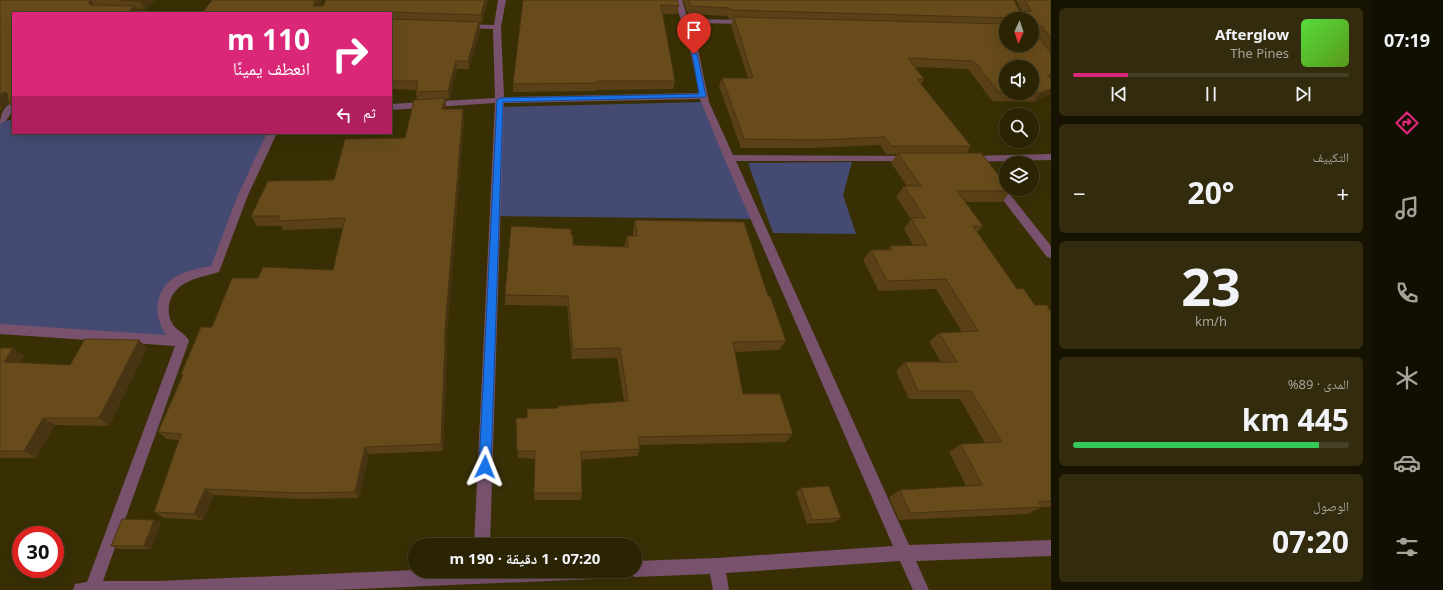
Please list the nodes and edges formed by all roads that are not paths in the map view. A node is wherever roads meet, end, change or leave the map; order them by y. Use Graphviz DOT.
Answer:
graph roads {
  1 [pos="502,0"];
  2 [pos="678,0"];
  3 [pos="113,11"];
  4 [pos="131,12"];
  5 [pos="684,21"];
  6 [pos="755,22"];
  7 [pos="459,26"];
  8 [pos="497,27"];
  9 [pos="702,96"];
  10 [pos="500,100"];
  11 [pos="12,106"];
  12 [pos="392,107"];
  13 [pos="12,119"];
  14 [pos="0,120"];
  15 [pos="272,134"];
  16 [pos="1051,157"];
  17 [pos="729,158"];
  18 [pos="920,158"];
  19 [pos="960,159"];
  20 [pos="976,159"];
  21 [pos="1051,254"];
  22 [pos="0,329"];
  23 [pos="183,341"];
  24 [pos="482,538"];
  25 [pos="1051,548"];
  26 [pos="905,553"];
  27 [pos="716,566"];
  28 [pos="642,569"];
  29 [pos="408,577"];
  30 [pos="158,589"];
  31 [pos="80,590"];
  32 [pos="92,590"];
  33 [pos="721,590"];
  34 [pos="921,590"];
  1 -- 8 [label="street"];
  2 -- 5 [label="street"];
  3 -- 4 [label="street"];
  5 -- 6 [label="street"];
  5 -- 9 [label="street"];
  7 -- 8 [label="street"];
  8 -- 10 [label="street"];
  9 -- 10 [label="street"];
  9 -- 17 [label="street"];
  10 -- 12 [label="street"];
  10 -- 24 [label="street"];
  11 -- 14 [label="street"];
  13 -- 14 [label="street"];
  15 -- 23 [label="street"];
  16 -- 20 [label="street"];
  17 -- 18 [label="street"];
  17 -- 26 [label="street"];
  19 -- 20 [label="street"];
  20 -- 21 [label="street"];
  22 -- 23 [label="street"];
  23 -- 32 [label="street"];
  25 -- 26 [label="street"];
  26 -- 27 [label="street"];
  26 -- 34 [label="street"];
  27 -- 28 [label="street"];
  27 -- 33 [label="street"];
  29 -- 30 [label="street"];
  30 -- 32 [label="street"];
  31 -- 32 [label="street"];
}
